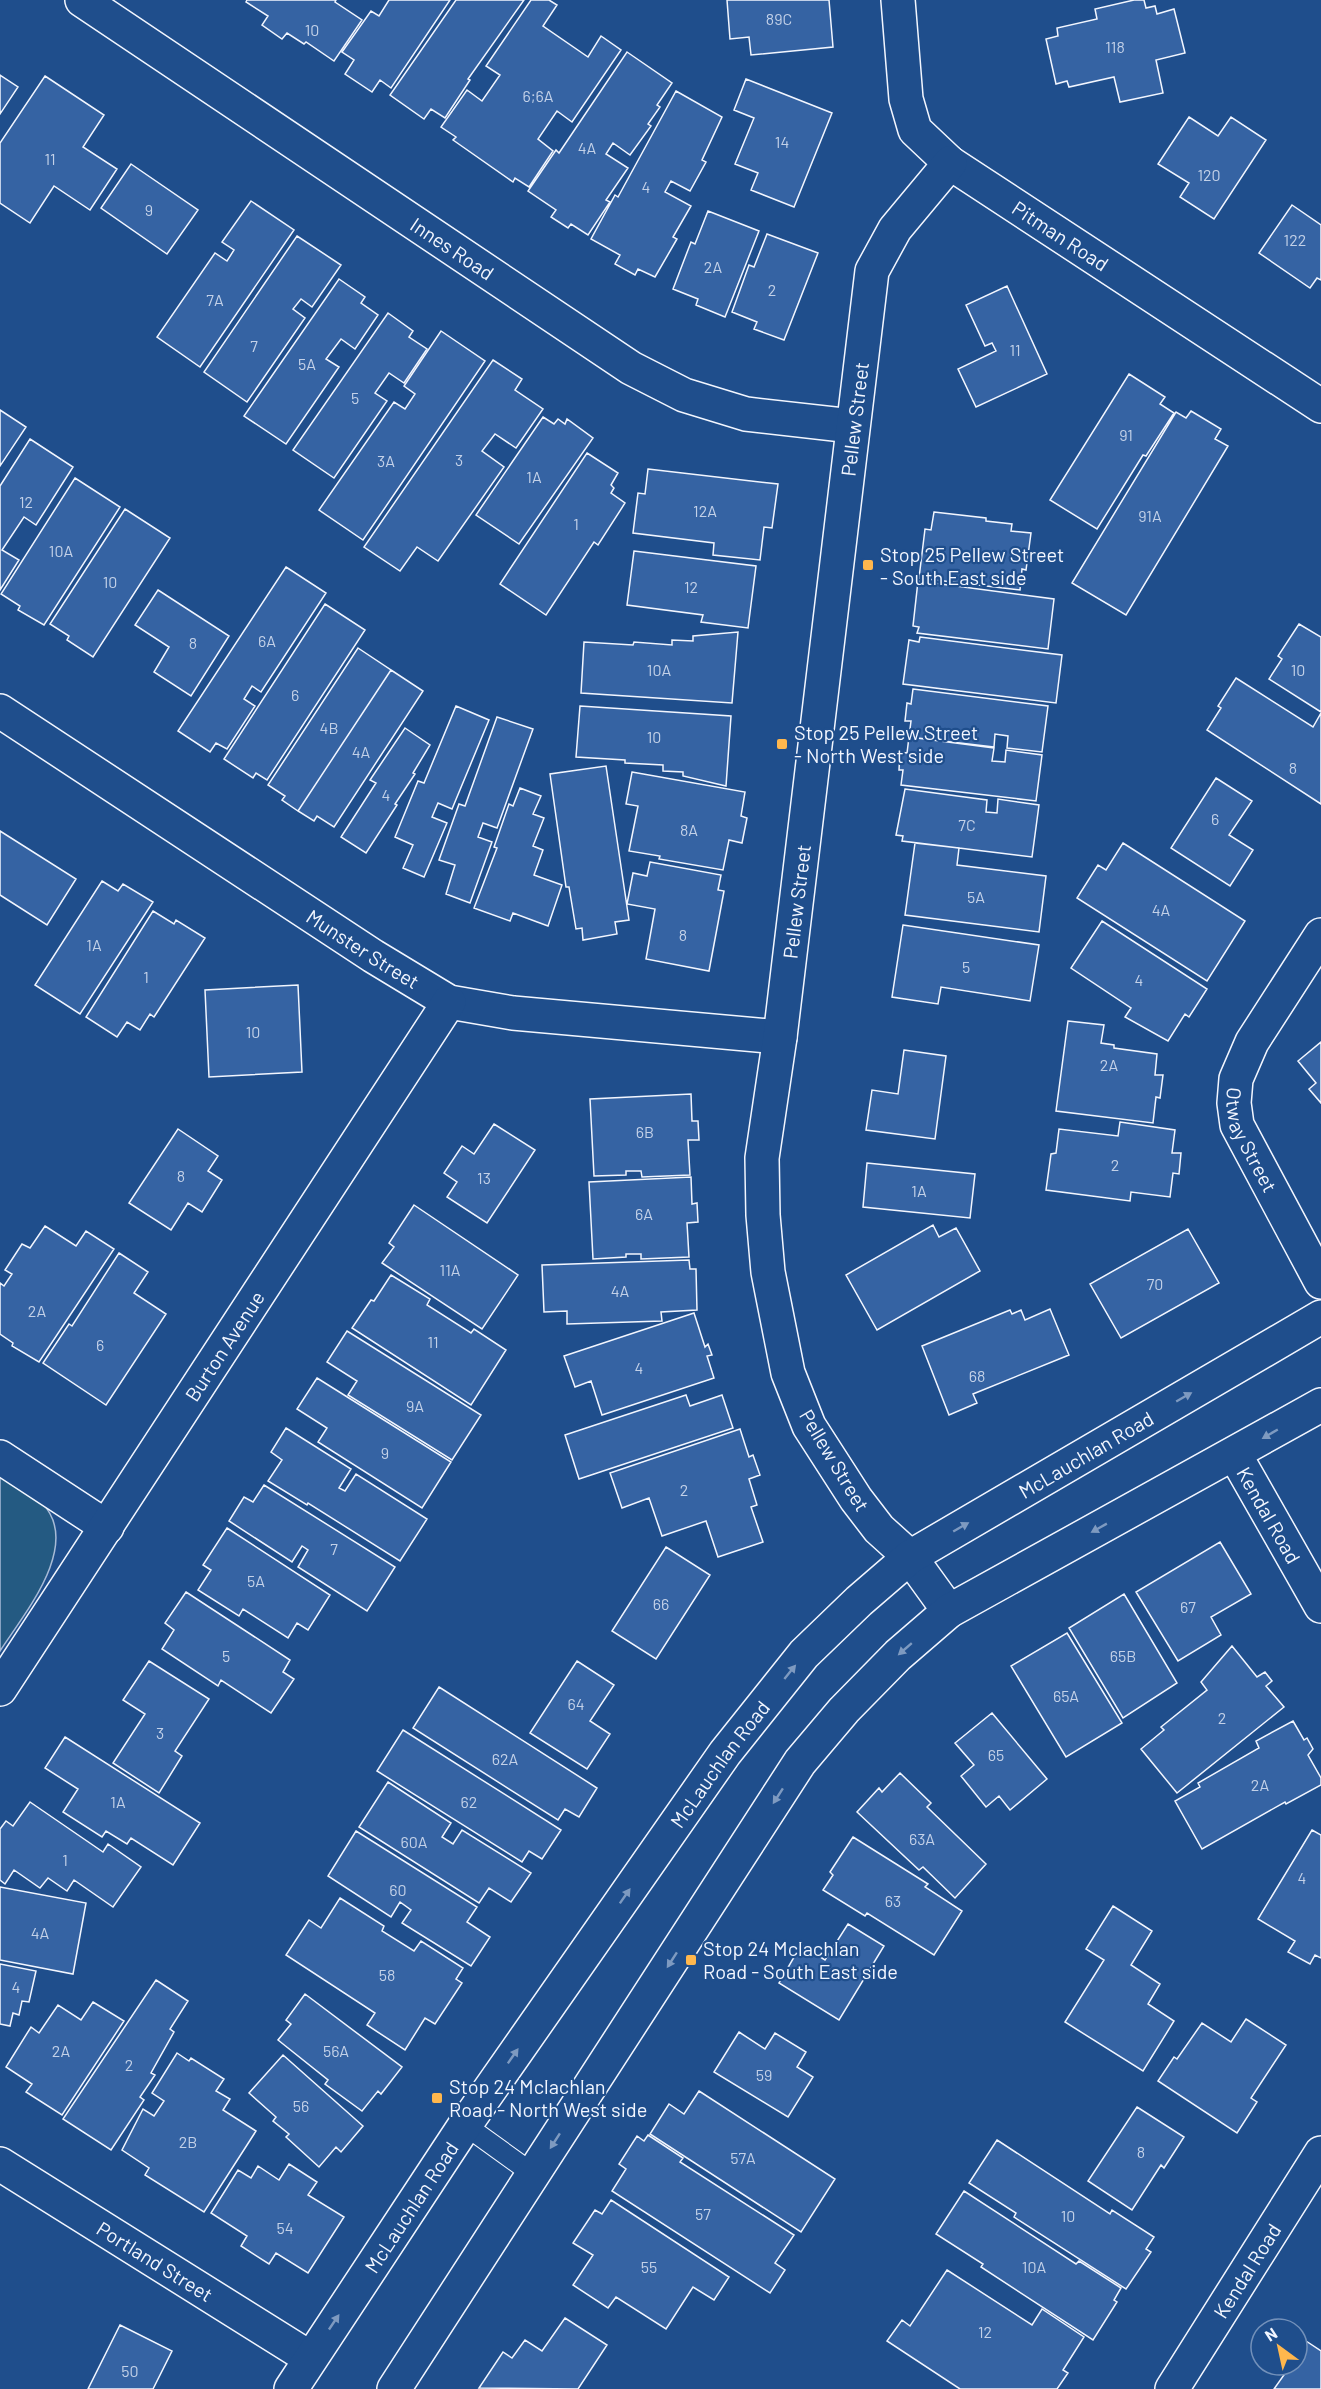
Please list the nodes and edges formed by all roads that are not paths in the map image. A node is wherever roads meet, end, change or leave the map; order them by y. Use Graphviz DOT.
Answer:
graph roads {
  1 [pos="82,0"];
  2 [pos="898,0"];
  3 [pos="950,163"];
  4 [pos="1321,406"];
  5 [pos="852,426"];
  6 [pos="0,711"];
  7 [pos="1321,935"];
  8 [pos="449,1002"];
  9 [pos="780,1037"];
  10 [pos="1321,1282"];
  11 [pos="1321,1317"];
  12 [pos="1321,1405"];
  13 [pos="1235,1455"];
  14 [pos="0,1457"];
  15 [pos="107,1527"];
  16 [pos="910,1557"];
  17 [pos="1321,1606"];
  18 [pos="950,1611"];
  19 [pos="0,1689"];
  20 [pos="465,2125"];
  21 [pos="1321,2153"];
  22 [pos="0,2164"];
  23 [pos="533,2174"];
  24 [pos="310,2358"];
  25 [pos="291,2389"];
  26 [pos="394,2389"];
  27 [pos="1172,2389"];
  1 -- 5 [label="street, Innes Road"];
  2 -- 3 [label="street, Pitman Road"];
  3 -- 4 [label="street, Pitman Road"];
  3 -- 5 [label="street, Pellew Street"];
  5 -- 9 [label="street, Pellew Street"];
  6 -- 8 [label="street, Munster Street"];
  7 -- 10 [label="street, Otway Street"];
  8 -- 9 [label="street, Munster Street"];
  8 -- 15 [label="street, Burton Avenue"];
  9 -- 16 [label="street, Pellew Street"];
  16 -- 11 [label="street, McLauchlan Road, one-way"];
  12 -- 13 [label="street, one-way"];
  13 -- 17 [label="street, Kendal Road"];
  13 -- 18 [label="street, one-way"];
  14 -- 15 [label="street"];
  15 -- 19 [label="street, Burton Avenue"];
  16 -- 18 [label="street, Pellew Street"];
  20 -- 16 [label="street, McLauchlan Road, one-way"];
  18 -- 23 [label="street, one-way"];
  20 -- 23 [label="lane"];
  24 -- 20 [label="street, McLauchlan Road, one-way"];
  21 -- 27 [label="street, Kendal Road"];
  22 -- 24 [label="street, Portland Street"];
  23 -- 26 [label="street"];
  24 -- 25 [label="street, McLauchlan Road"];
}
